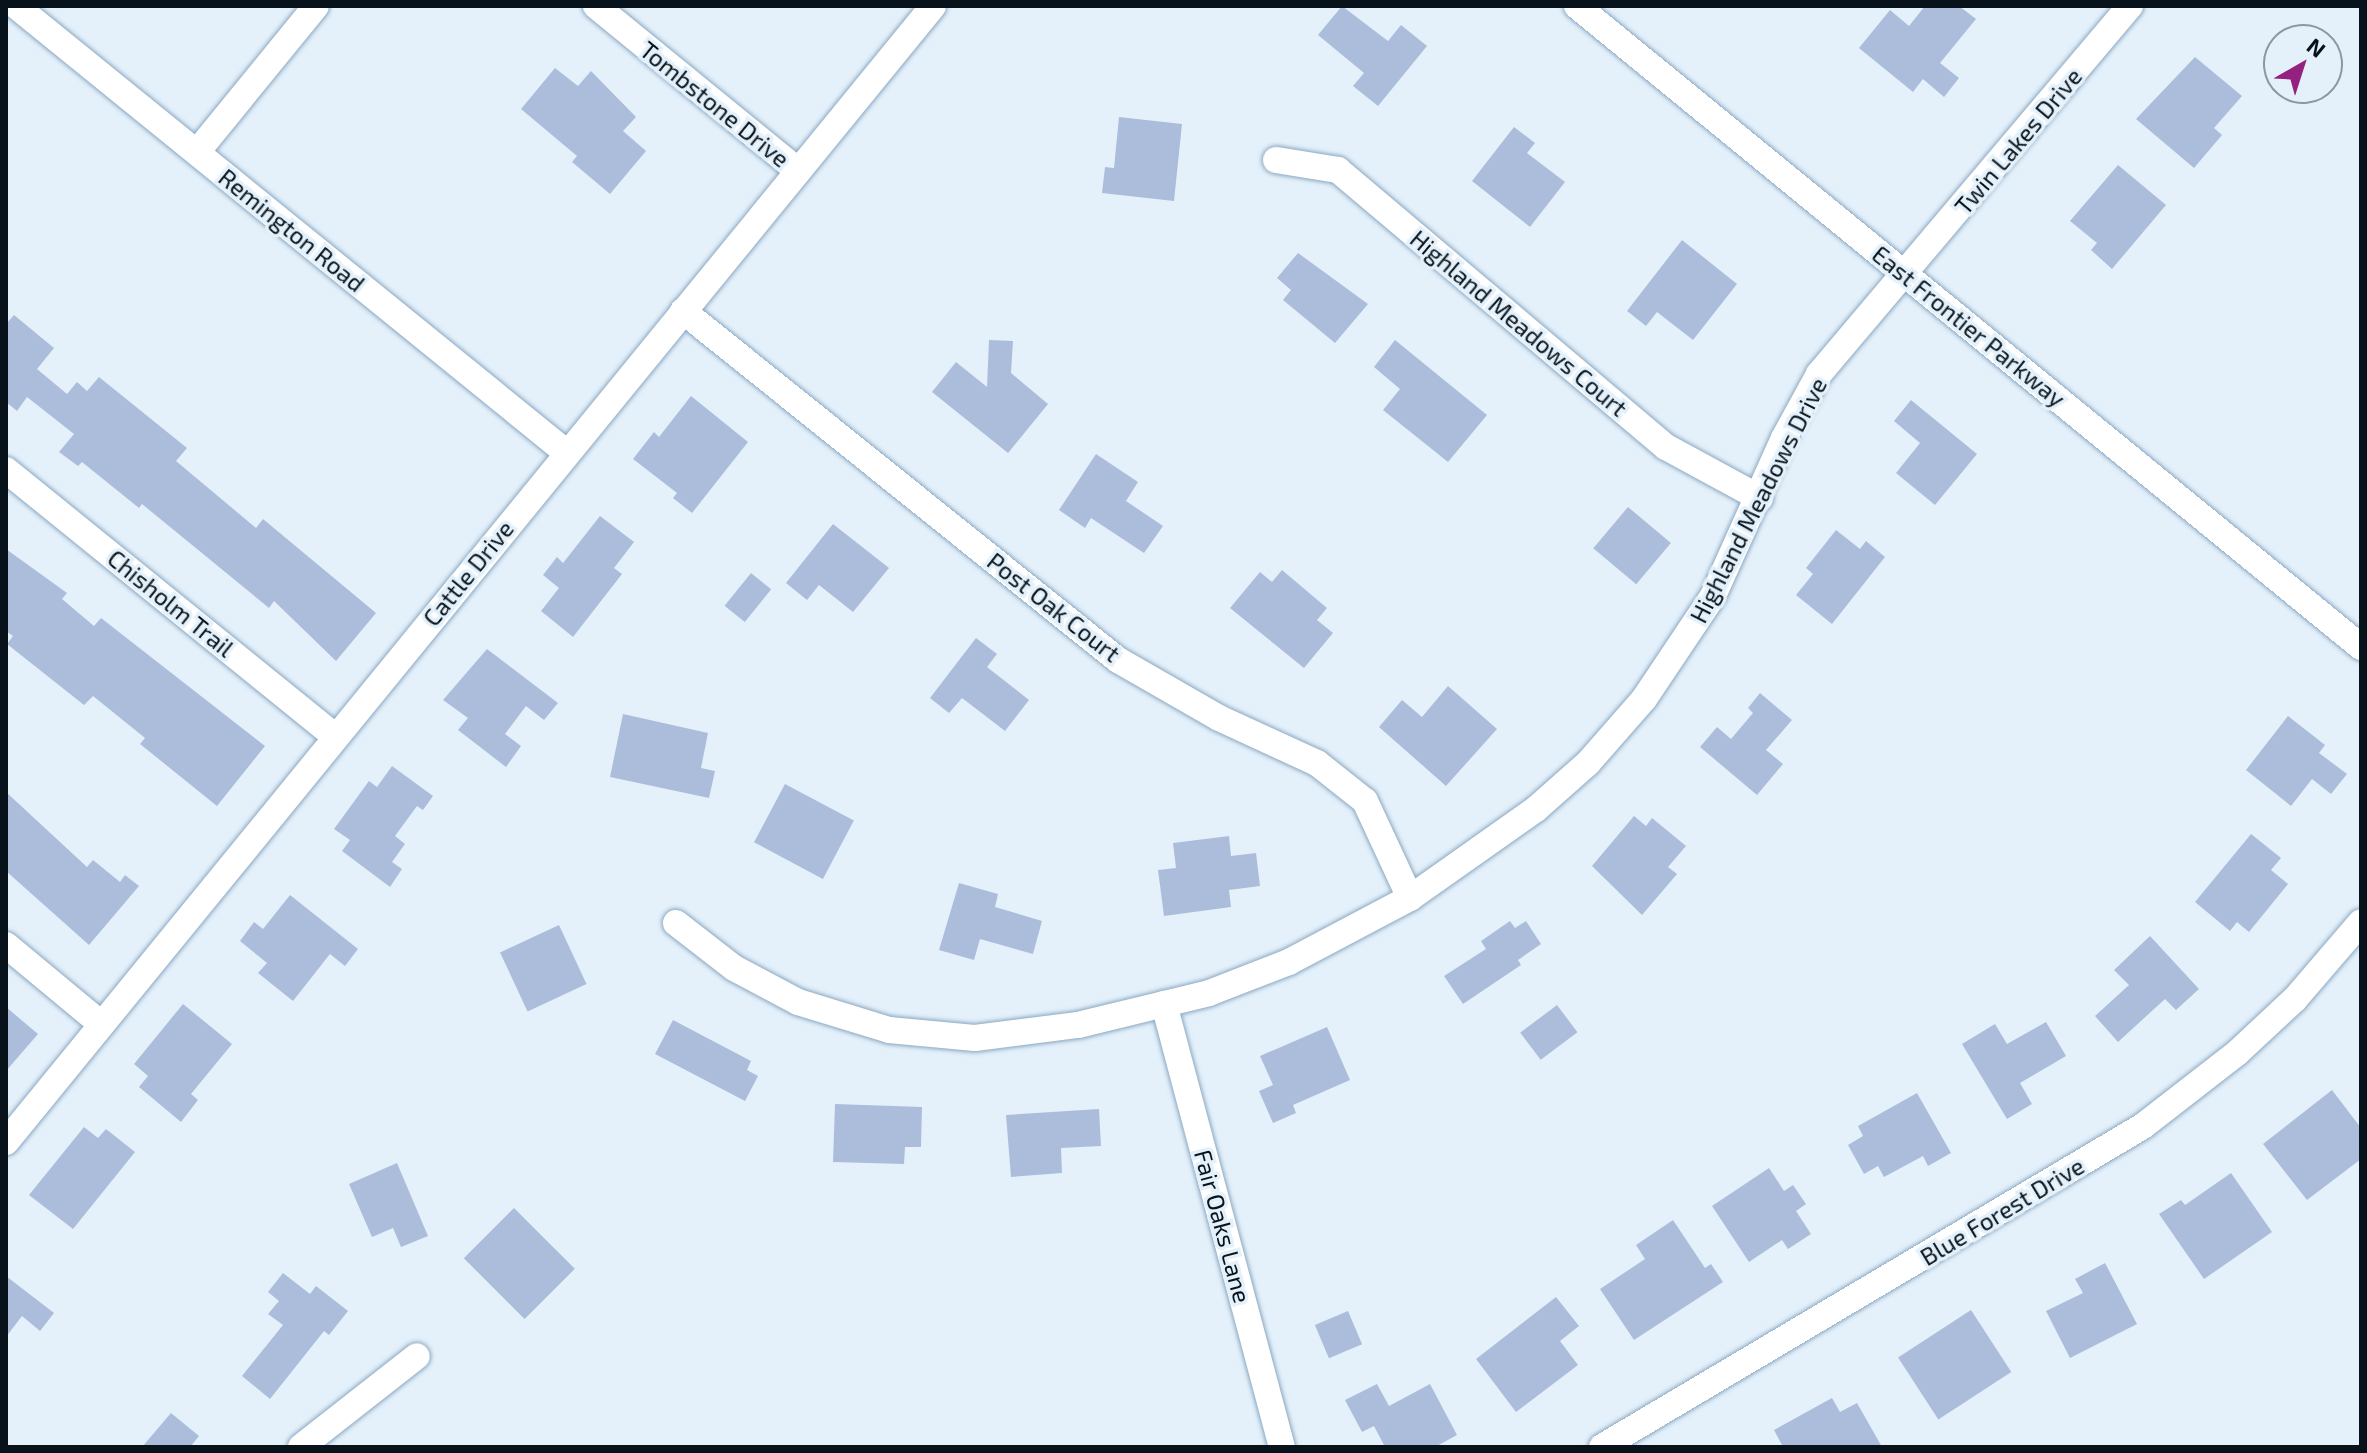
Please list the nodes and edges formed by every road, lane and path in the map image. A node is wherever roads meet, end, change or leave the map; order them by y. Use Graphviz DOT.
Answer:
graph roads {
  1 [pos="16,6"];
  2 [pos="316,6"];
  3 [pos="596,6"];
  4 [pos="933,6"];
  5 [pos="1577,6"];
  6 [pos="2130,6"];
  7 [pos="197,152"];
  8 [pos="1276,160"];
  9 [pos="798,171"];
  10 [pos="1907,276"];
  11 [pos="683,311"];
  12 [pos="567,453"];
  13 [pos="6,470"];
  14 [pos="1760,498"];
  15 [pos="2361,647"];
  16 [pos="335,736"];
  17 [pos="1410,898"];
  18 [pos="2361,922"];
  19 [pos="676,923"];
  20 [pos="6,945"];
  21 [pos="1164,1004"];
  22 [pos="101,1024"];
  23 [pos="6,1142"];
  24 [pos="417,1356"];
  25 [pos="301,1447"];
  26 [pos="1282,1447"];
  27 [pos="1602,1447"];
  1 -- 7 [label="street, Remington Road"];
  2 -- 7 [label="street"];
  3 -- 9 [label="street, Tombstone Drive"];
  4 -- 9 [label="street, Cattle Drive"];
  5 -- 10 [label="street, East Frontier Parkway"];
  6 -- 10 [label="street, Twin Lakes Drive"];
  7 -- 12 [label="street, Remington Road"];
  8 -- 14 [label="street, Highland Meadows Court"];
  9 -- 11 [label="street, Cattle Drive"];
  10 -- 14 [label="street, Highland Meadows Drive"];
  10 -- 15 [label="street, East Frontier Parkway"];
  11 -- 12 [label="street, Cattle Drive"];
  11 -- 17 [label="street, Post Oak Court"];
  12 -- 16 [label="street, Cattle Drive"];
  13 -- 16 [label="street, Chisholm Trail"];
  14 -- 17 [label="street, Highland Meadows Drive"];
  16 -- 22 [label="street, Cattle Drive"];
  17 -- 21 [label="street, Highland Meadows Drive"];
  18 -- 27 [label="street, Blue Forest Drive"];
  19 -- 21 [label="street, Highland Meadows Drive"];
  20 -- 22 [label="street"];
  21 -- 26 [label="street, Fair Oaks Lane"];
  22 -- 23 [label="street, Cattle Drive"];
  24 -- 25 [label="street"];
}
